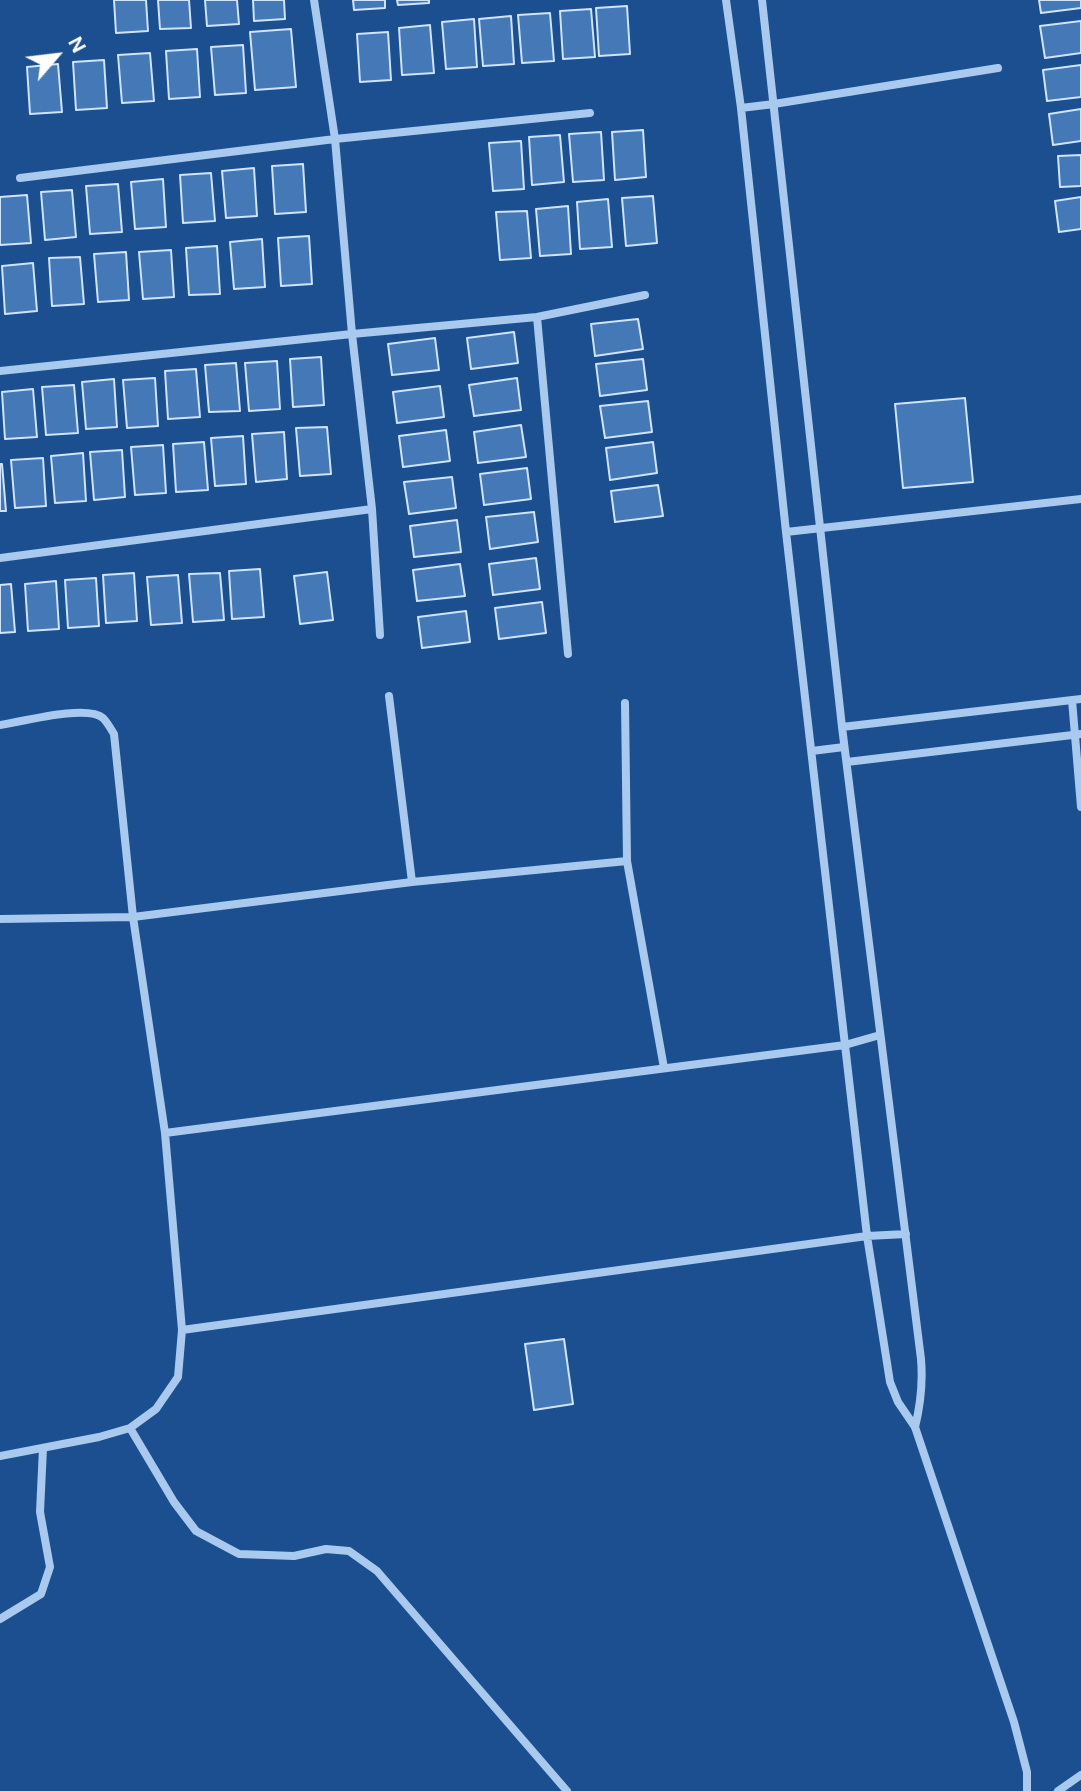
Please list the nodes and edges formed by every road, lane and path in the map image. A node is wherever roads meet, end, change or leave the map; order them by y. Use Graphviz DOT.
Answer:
graph roads {
  1 [pos="314,0"];
  2 [pos="726,0"];
  3 [pos="762,0"];
  4 [pos="998,68"];
  5 [pos="774,104"];
  6 [pos="741,108"];
  7 [pos="590,113"];
  8 [pos="335,139"];
  9 [pos="20,178"];
  10 [pos="645,295"];
  11 [pos="537,317"];
  12 [pos="352,334"];
  13 [pos="0,371"];
  14 [pos="1081,499"];
  15 [pos="372,509"];
  16 [pos="819,529"];
  17 [pos="786,532"];
  18 [pos="0,558"];
  19 [pos="380,635"];
  20 [pos="568,654"];
  21 [pos="389,696"];
  22 [pos="1076,699"];
  23 [pos="625,703"];
  24 [pos="0,725"];
  25 [pos="842,727"];
  26 [pos="1078,735"];
  27 [pos="844,747"];
  28 [pos="812,751"];
  29 [pos="847,762"];
  30 [pos="1081,807"];
  31 [pos="627,861"];
  32 [pos="412,882"];
  33 [pos="133,917"];
  34 [pos="0,919"];
  35 [pos="880,1035"];
  36 [pos="845,1045"];
  37 [pos="664,1068"];
  38 [pos="165,1133"];
  39 [pos="906,1234"];
  40 [pos="867,1236"];
  41 [pos="182,1330"];
  42 [pos="915,1427"];
  43 [pos="130,1428"];
  44 [pos="43,1448"];
  45 [pos="0,1456"];
  46 [pos="0,1619"];
  47 [pos="1081,1775"];
  48 [pos="567,1791"];
  49 [pos="1027,1791"];
  50 [pos="1058,1791"];
  1 -- 8 [label="street"];
  2 -- 6 [label="street"];
  3 -- 5 [label="street"];
  4 -- 5 [label="street"];
  5 -- 6 [label="street"];
  5 -- 16 [label="street"];
  6 -- 17 [label="street"];
  7 -- 8 [label="street"];
  8 -- 9 [label="street"];
  8 -- 12 [label="street"];
  10 -- 11 [label="street"];
  11 -- 12 [label="street"];
  11 -- 20 [label="street"];
  12 -- 13 [label="street"];
  12 -- 15 [label="street"];
  14 -- 16 [label="street"];
  15 -- 18 [label="street"];
  15 -- 19 [label="street"];
  16 -- 17 [label="street"];
  16 -- 25 [label="street"];
  17 -- 28 [label="street"];
  21 -- 32 [label="street"];
  22 -- 25 [label="street"];
  22 -- 26 [label="street"];
  23 -- 31 [label="street"];
  24 -- 33 [label="street"];
  25 -- 27 [label="street"];
  26 -- 29 [label="street"];
  26 -- 30 [label="street"];
  27 -- 28 [label="street"];
  27 -- 29 [label="street"];
  28 -- 36 [label="street"];
  29 -- 35 [label="street"];
  31 -- 32 [label="street"];
  31 -- 37 [label="street"];
  32 -- 33 [label="street"];
  33 -- 34 [label="street"];
  33 -- 38 [label="street"];
  35 -- 36 [label="street"];
  35 -- 39 [label="street"];
  36 -- 37 [label="street"];
  36 -- 40 [label="street"];
  37 -- 38 [label="street"];
  38 -- 41 [label="street"];
  39 -- 40 [label="street"];
  39 -- 42 [label="street"];
  40 -- 41 [label="street"];
  40 -- 42 [label="street"];
  41 -- 43 [label="street"];
  42 -- 49 [label="street"];
  43 -- 44 [label="street"];
  43 -- 48 [label="street"];
  44 -- 45 [label="street"];
  44 -- 46 [label="street"];
  47 -- 50 [label="street"];
}
